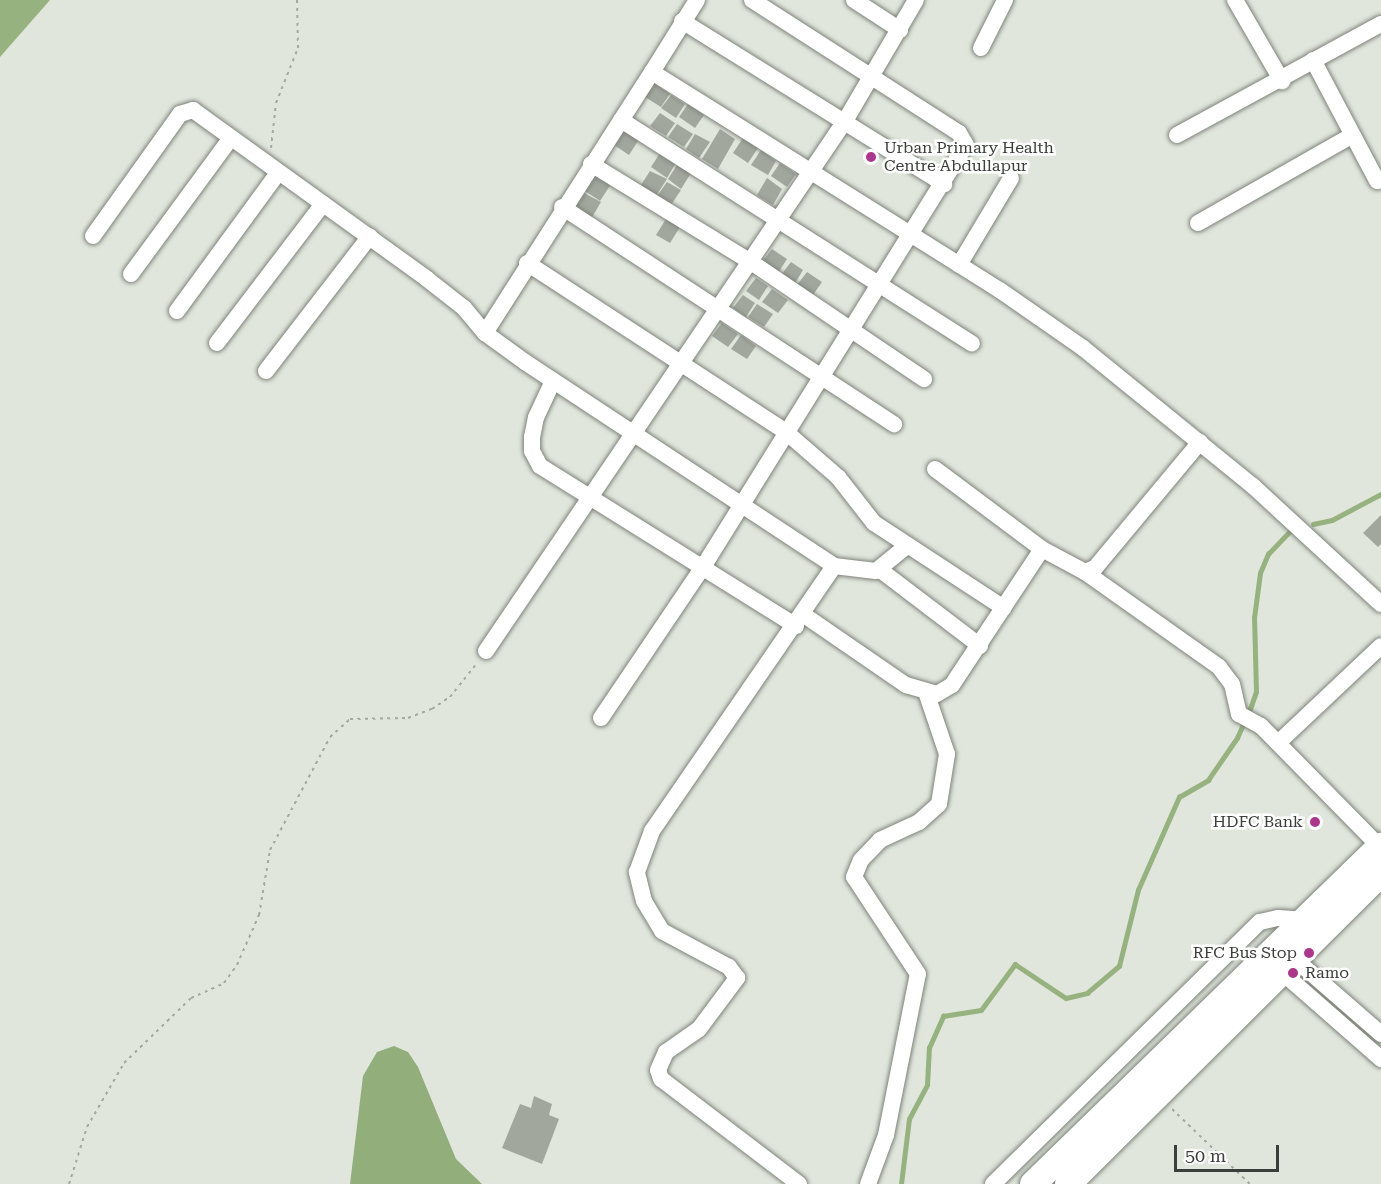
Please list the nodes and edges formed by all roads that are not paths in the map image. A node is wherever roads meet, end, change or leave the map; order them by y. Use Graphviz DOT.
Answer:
graph roads {
  1 [pos="697,0"];
  2 [pos="752,0"];
  3 [pos="854,0"];
  4 [pos="916,0"];
  5 [pos="1005,0"];
  6 [pos="1235,0"];
  7 [pos="682,21"];
  8 [pos="1381,24"];
  9 [pos="900,30"];
  10 [pos="981,48"];
  11 [pos="1313,60"];
  12 [pos="652,72"];
  13 [pos="872,76"];
  14 [pos="1282,81"];
  15 [pos="621,120"];
  16 [pos="845,121"];
  17 [pos="1177,135"];
  18 [pos="1351,136"];
  19 [pos="231,138"];
  20 [pos="591,164"];
  21 [pos="274,169"];
  22 [pos="807,172"];
  23 [pos="1011,178"];
  24 [pos="1377,181"];
  25 [pos="944,184"];
  26 [pos="324,204"];
  27 [pos="562,207"];
  28 [pos="779,220"];
  29 [pos="1197,223"];
  30 [pos="911,235"];
  31 [pos="93,236"];
  32 [pos="370,236"];
  33 [pos="751,262"];
  34 [pos="526,263"];
  35 [pos="959,265"];
  36 [pos="131,274"];
  37 [pos="878,285"];
  38 [pos="177,311"];
  39 [pos="717,312"];
  40 [pos="850,332"];
  41 [pos="485,333"];
  42 [pos="217,343"];
  43 [pos="972,344"];
  44 [pos="679,362"];
  45 [pos="266,371"];
  46 [pos="820,379"];
  47 [pos="924,379"];
  48 [pos="553,381"];
  49 [pos="894,424"];
  50 [pos="786,432"];
  51 [pos="632,435"];
  52 [pos="1200,442"];
  53 [pos="935,469"];
  54 [pos="592,500"];
  55 [pos="742,501"];
  56 [pos="906,547"];
  57 [pos="1042,549"];
  58 [pos="834,566"];
  59 [pos="703,567"];
  60 [pos="879,569"];
  61 [pos="1085,572"];
  62 [pos="1381,604"];
  63 [pos="1004,609"];
  64 [pos="800,620"];
  65 [pos="980,646"];
  66 [pos="1381,646"];
  67 [pos="486,651"];
  68 [pos="927,695"];
  69 [pos="601,718"];
  70 [pos="1278,743"];
  71 [pos="1381,846"];
  72 [pos="1381,873"];
  73 [pos="1308,920"];
  74 [pos="1282,960"];
  75 [pos="1381,1034"];
  76 [pos="1381,1059"];
  77 [pos="799,1184"];
  78 [pos="868,1184"];
  79 [pos="993,1184"];
  80 [pos="1033,1184"];
  81 [pos="1068,1184"];
  1 -- 7 [label="street"];
  2 -- 13 [label="street"];
  3 -- 9 [label="street"];
  4 -- 9 [label="street"];
  5 -- 10 [label="street"];
  6 -- 14 [label="street"];
  7 -- 12 [label="street"];
  7 -- 16 [label="street"];
  8 -- 11 [label="street"];
  9 -- 13 [label="street"];
  11 -- 14 [label="street"];
  11 -- 18 [label="street"];
  12 -- 15 [label="street"];
  12 -- 22 [label="street"];
  13 -- 16 [label="street"];
  13 -- 25 [label="street"];
  14 -- 17 [label="street"];
  15 -- 20 [label="street"];
  15 -- 28 [label="street"];
  16 -- 22 [label="street"];
  16 -- 25 [label="street"];
  18 -- 24 [label="street"];
  18 -- 29 [label="street"];
  19 -- 21 [label="street"];
  19 -- 31 [label="street"];
  19 -- 36 [label="street"];
  20 -- 27 [label="street"];
  20 -- 33 [label="street"];
  21 -- 26 [label="street"];
  21 -- 38 [label="street"];
  22 -- 28 [label="street"];
  22 -- 30 [label="street"];
  23 -- 35 [label="street"];
  25 -- 30 [label="street"];
  26 -- 32 [label="street"];
  26 -- 42 [label="street"];
  27 -- 34 [label="street"];
  27 -- 39 [label="street"];
  28 -- 33 [label="street"];
  28 -- 37 [label="street"];
  30 -- 35 [label="street"];
  30 -- 37 [label="street"];
  32 -- 41 [label="street"];
  32 -- 45 [label="street"];
  33 -- 39 [label="street"];
  33 -- 40 [label="street"];
  34 -- 41 [label="street"];
  34 -- 44 [label="street"];
  35 -- 52 [label="street"];
  37 -- 40 [label="street"];
  37 -- 43 [label="street"];
  39 -- 44 [label="street"];
  39 -- 46 [label="street"];
  40 -- 46 [label="street"];
  40 -- 47 [label="street"];
  41 -- 48 [label="street"];
  44 -- 50 [label="street"];
  44 -- 51 [label="street"];
  46 -- 49 [label="street"];
  46 -- 50 [label="street"];
  48 -- 51 [label="street"];
  48 -- 54 [label="street"];
  50 -- 55 [label="street"];
  50 -- 56 [label="street"];
  51 -- 54 [label="street"];
  51 -- 55 [label="street"];
  52 -- 61 [label="street"];
  52 -- 62 [label="street"];
  53 -- 57 [label="street"];
  54 -- 59 [label="street"];
  54 -- 67 [label="street"];
  55 -- 58 [label="street"];
  55 -- 59 [label="street"];
  56 -- 60 [label="street"];
  56 -- 63 [label="street"];
  57 -- 61 [label="street"];
  57 -- 63 [label="street"];
  58 -- 60 [label="street"];
  58 -- 64 [label="street"];
  59 -- 64 [label="street"];
  59 -- 69 [label="street"];
  60 -- 65 [label="street"];
  61 -- 70 [label="street"];
  63 -- 65 [label="street"];
  64 -- 68 [label="street"];
  64 -- 77 [label="street"];
  65 -- 68 [label="street"];
  66 -- 70 [label="street"];
  68 -- 78 [label="street"];
  70 -- 71 [label="street"];
  71 -- 73 [label="highway"];
  72 -- 74 [label="highway"];
  73 -- 74 [label="highway"];
  73 -- 79 [label="street"];
  74 -- 75 [label="street"];
  74 -- 76 [label="street"];
  74 -- 80 [label="highway"];
  74 -- 81 [label="highway"];
}
